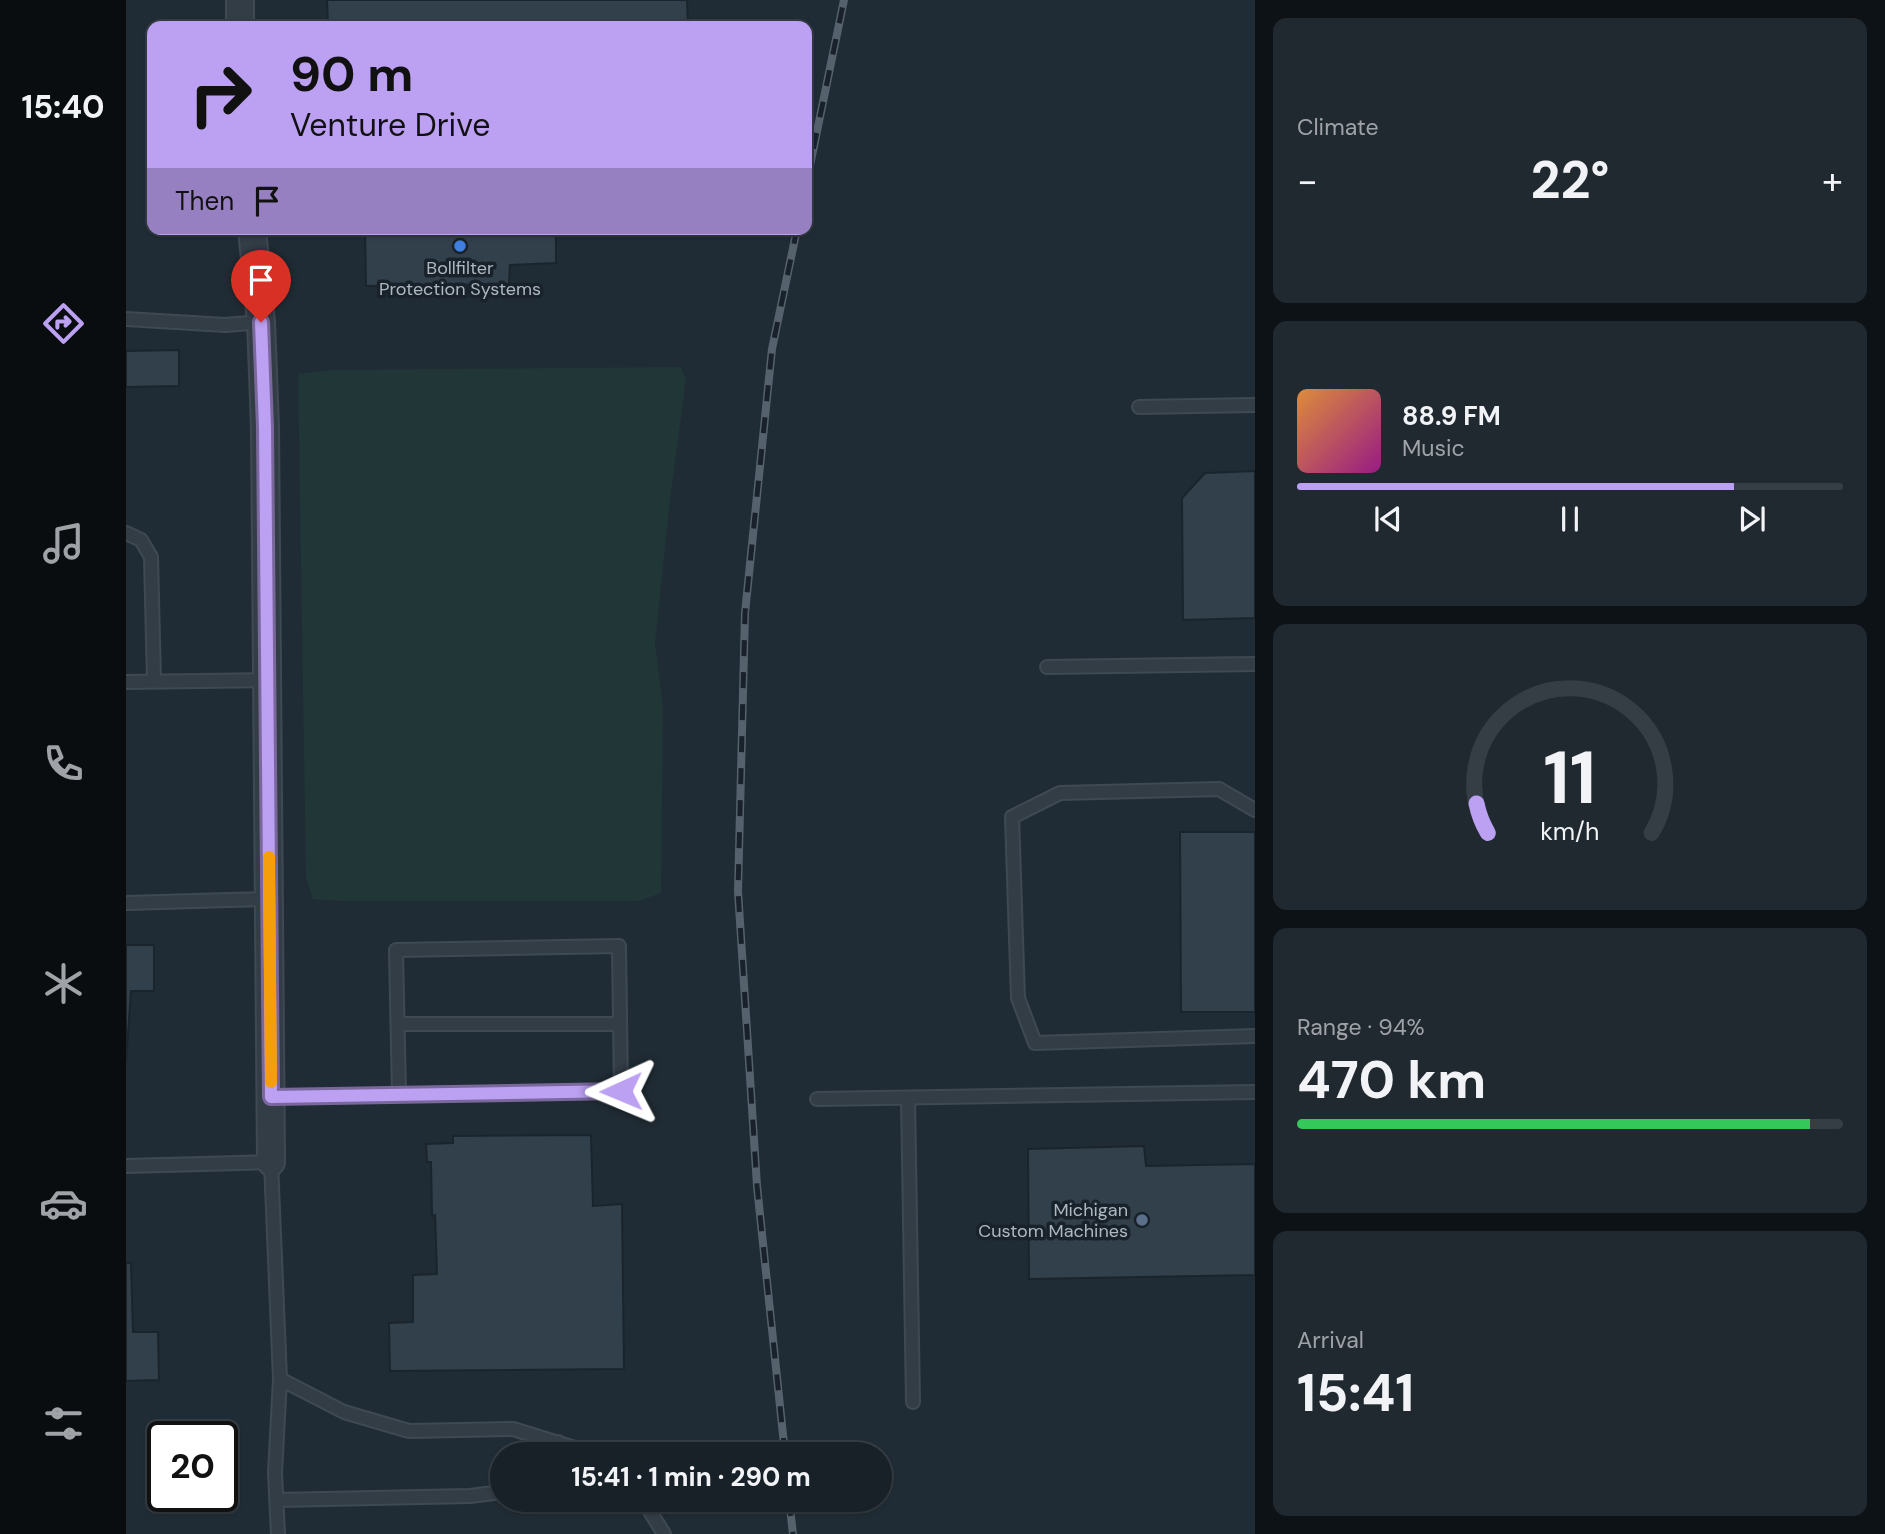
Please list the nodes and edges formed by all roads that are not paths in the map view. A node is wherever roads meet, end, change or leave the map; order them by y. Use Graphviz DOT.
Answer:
graph roads {
  1 [pos="240,0"];
  2 [pos="240,21"];
  3 [pos="253,235"];
  4 [pos="126,319"];
  5 [pos="261,322"];
  6 [pos="1255,405"];
  7 [pos="1139,407"];
  8 [pos="126,533"];
  9 [pos="1255,664"];
  10 [pos="1047,667"];
  11 [pos="267,680"];
  12 [pos="154,681"];
  13 [pos="126,682"];
  14 [pos="1255,810"];
  15 [pos="269,899"];
  16 [pos="126,903"];
  17 [pos="398,1024"];
  18 [pos="620,1024"];
  19 [pos="1255,1036"];
  20 [pos="1255,1092"];
  21 [pos="399,1095"];
  22 [pos="271,1097"];
  23 [pos="908,1098"];
  24 [pos="817,1099"];
  25 [pos="271,1162"];
  26 [pos="126,1166"];
  27 [pos="280,1379"];
  28 [pos="913,1402"];
  29 [pos="558,1442"];
  30 [pos="490,1494"];
  31 [pos="276,1500"];
  32 [pos="650,1512"];
  33 [pos="278,1534"];
  34 [pos="664,1534"];
  1 -- 2 [label="street"];
  3 -- 5 [label="street"];
  4 -- 5 [label="lane"];
  5 -- 11 [label="street"];
  6 -- 7 [label="lane"];
  8 -- 12 [label="lane"];
  9 -- 10 [label="lane"];
  11 -- 12 [label="lane"];
  11 -- 15 [label="street"];
  12 -- 13 [label="lane"];
  14 -- 19 [label="lane"];
  15 -- 16 [label="lane"];
  15 -- 22 [label="street"];
  17 -- 18 [label="lane"];
  17 -- 18 [label="lane"];
  17 -- 21 [label="lane"];
  18 -- 21 [label="lane"];
  20 -- 23 [label="lane"];
  21 -- 22 [label="lane"];
  22 -- 25 [label="street"];
  23 -- 24 [label="lane"];
  23 -- 28 [label="lane"];
  25 -- 26 [label="lane"];
  25 -- 27 [label="lane"];
  27 -- 29 [label="lane"];
  27 -- 31 [label="lane"];
  30 -- 31 [label="lane"];
  31 -- 33 [label="lane"];
  32 -- 34 [label="lane"];
}
